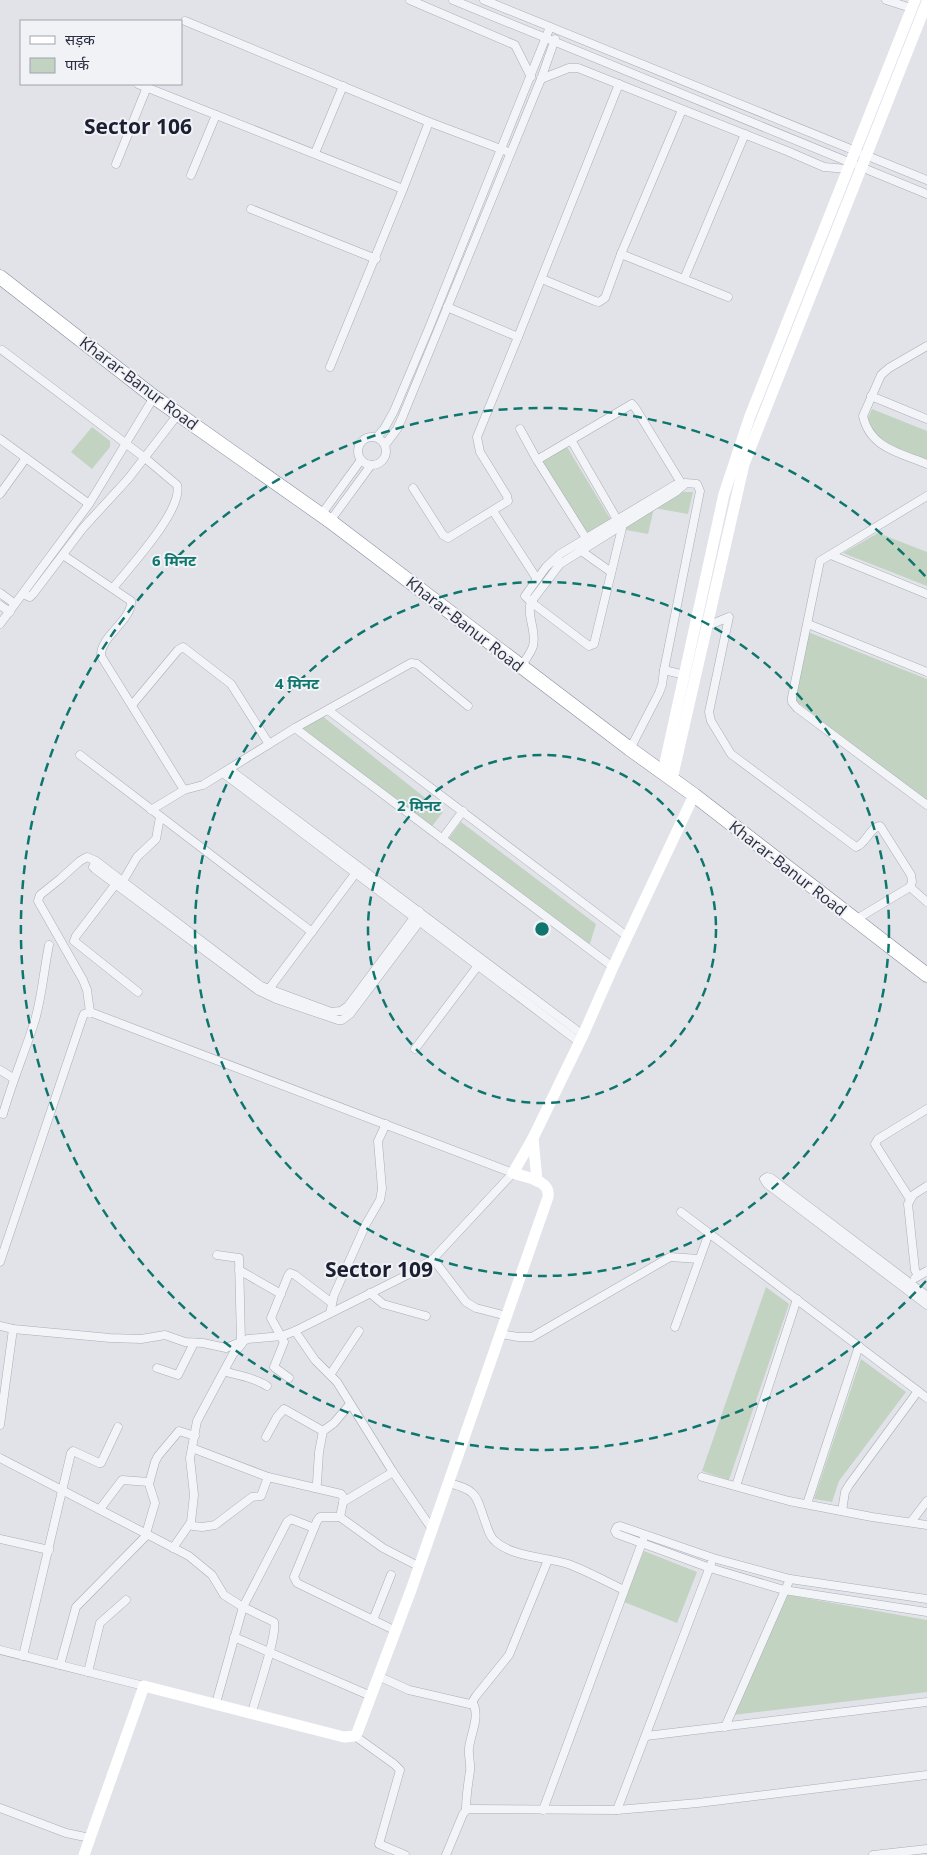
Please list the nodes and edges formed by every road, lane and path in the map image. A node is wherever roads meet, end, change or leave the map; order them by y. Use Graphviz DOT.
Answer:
graph roads {
  1 [pos="410,0"];
  2 [pos="453,0"];
  3 [pos="484,0"];
  4 [pos="886,0"];
  5 [pos="927,2"];
  6 [pos="913,4"];
  7 [pos="474,6"];
  8 [pos="185,21"];
  9 [pos="554,29"];
  10 [pos="546,38"];
  11 [pos="554,42"];
  12 [pos="531,77"];
  13 [pos="540,79"];
  14 [pos="619,84"];
  15 [pos="141,85"];
  16 [pos="343,86"];
  17 [pos="147,87"];
  18 [pos="682,110"];
  19 [pos="216,115"];
  20 [pos="429,122"];
  21 [pos="745,134"];
  22 [pos="501,149"];
  23 [pos="854,151"];
  24 [pos="510,152"];
  25 [pos="315,153"];
  26 [pos="866,156"];
  27 [pos="116,164"];
  28 [pos="848,166"];
  29 [pos="861,168"];
  30 [pos="191,176"];
  31 [pos="927,180"];
  32 [pos="403,189"];
  33 [pos="927,194"];
  34 [pos="251,209"];
  35 [pos="621,254"];
  36 [pos="376,259"];
  37 [pos="0,277"];
  38 [pos="542,279"];
  39 [pos="684,279"];
  40 [pos="728,297"];
  41 [pos="447,307"];
  42 [pos="518,337"];
  43 [pos="927,346"];
  44 [pos="2,350"];
  45 [pos="330,367"];
  46 [pos="871,396"];
  47 [pos="154,397"];
  48 [pos="179,413"];
  49 [pos="927,419"];
  50 [pos="520,429"];
  51 [pos="377,437"];
  52 [pos="0,439"];
  53 [pos="571,440"];
  54 [pos="126,445"];
  55 [pos="385,445"];
  56 [pos="26,458"];
  57 [pos="145,458"];
  58 [pos="361,460"];
  59 [pos="537,460"];
  60 [pos="927,464"];
  61 [pos="371,465"];
  62 [pos="683,484"];
  63 [pos="413,488"];
  64 [pos="0,494"];
  65 [pos="927,496"];
  66 [pos="89,504"];
  67 [pos="494,511"];
  68 [pos="325,518"];
  69 [pos="620,522"];
  70 [pos="589,542"];
  71 [pos="580,550"];
  72 [pos="63,555"];
  73 [pos="831,555"];
  74 [pos="612,572"];
  75 [pos="537,579"];
  76 [pos="113,588"];
  77 [pos="0,593"];
  78 [pos="23,594"];
  79 [pos="927,594"];
  80 [pos="531,602"];
  81 [pos="0,604"];
  82 [pos="16,604"];
  83 [pos="10,612"];
  84 [pos="0,624"];
  85 [pos="808,624"];
  86 [pos="707,626"];
  87 [pos="521,667"];
  88 [pos="664,670"];
  89 [pos="927,672"];
  90 [pos="685,675"];
  91 [pos="132,706"];
  92 [pos="468,706"];
  93 [pos="328,710"];
  94 [pos="295,728"];
  95 [pos="270,744"];
  96 [pos="630,749"];
  97 [pos="80,755"];
  98 [pos="226,771"];
  99 [pos="667,775"];
  100 [pos="184,790"];
  101 [pos="694,794"];
  102 [pos="927,805"];
  103 [pos="151,810"];
  104 [pos="463,811"];
  105 [pos="160,817"];
  106 [pos="442,839"];
  107 [pos="96,861"];
  108 [pos="358,870"];
  109 [pos="123,881"];
  110 [pos="115,885"];
  111 [pos="910,887"];
  112 [pos="927,902"];
  113 [pos="419,916"];
  114 [pos="855,920"];
  115 [pos="312,932"];
  116 [pos="628,937"];
  117 [pos="49,944"];
  118 [pos="480,963"];
  119 [pos="613,967"];
  120 [pos="927,975"];
  121 [pos="138,992"];
  122 [pos="267,992"];
  123 [pos="90,1012"];
  124 [pos="581,1038"];
  125 [pos="415,1049"];
  126 [pos="0,1070"];
  127 [pos="13,1078"];
  128 [pos="927,1109"];
  129 [pos="3,1114"];
  130 [pos="386,1124"];
  131 [pos="533,1138"];
  132 [pos="513,1173"];
  133 [pos="537,1181"];
  134 [pos="927,1186"];
  135 [pos="910,1199"];
  136 [pos="681,1212"];
  137 [pos="709,1233"];
  138 [pos="848,1240"];
  139 [pos="217,1254"];
  140 [pos="433,1259"];
  141 [pos="699,1259"];
  142 [pos="0,1262"];
  143 [pos="239,1270"];
  144 [pos="927,1271"];
  145 [pos="918,1276"];
  146 [pos="909,1282"];
  147 [pos="370,1293"];
  148 [pos="280,1294"];
  149 [pos="927,1296"];
  150 [pos="797,1300"];
  151 [pos="332,1303"];
  152 [pos="927,1305"];
  153 [pos="330,1313"];
  154 [pos="426,1316"];
  155 [pos="507,1316"];
  156 [pos="0,1326"];
  157 [pos="675,1327"];
  158 [pos="13,1329"];
  159 [pos="295,1331"];
  160 [pos="359,1331"];
  161 [pos="500,1334"];
  162 [pos="282,1336"];
  163 [pos="243,1341"];
  164 [pos="194,1343"];
  165 [pos="859,1346"];
  166 [pos="157,1368"];
  167 [pos="224,1371"];
  168 [pos="330,1375"];
  169 [pos="289,1378"];
  170 [pos="267,1386"];
  171 [pos="918,1391"];
  172 [pos="927,1398"];
  173 [pos="350,1404"];
  174 [pos="0,1425"];
  175 [pos="118,1427"];
  176 [pos="323,1431"];
  177 [pos="195,1436"];
  178 [pos="266,1437"];
  179 [pos="192,1448"];
  180 [pos="0,1458"];
  181 [pos="393,1472"];
  182 [pos="268,1477"];
  183 [pos="702,1477"];
  184 [pos="149,1482"];
  185 [pos="448,1483"];
  186 [pos="736,1486"];
  187 [pos="315,1488"];
  188 [pos="62,1489"];
  189 [pos="927,1500"];
  190 [pos="344,1502"];
  191 [pos="807,1504"];
  192 [pos="100,1509"];
  193 [pos="842,1511"];
  194 [pos="340,1518"];
  195 [pos="911,1522"];
  196 [pos="191,1523"];
  197 [pos="927,1525"];
  198 [pos="314,1528"];
  199 [pos="432,1529"];
  200 [pos="147,1533"];
  201 [pos="645,1535"];
  202 [pos="0,1538"];
  203 [pos="641,1543"];
  204 [pos="173,1548"];
  205 [pos="49,1550"];
  206 [pos="714,1558"];
  207 [pos="548,1560"];
  208 [pos="418,1566"];
  209 [pos="710,1568"];
  210 [pos="392,1575"];
  211 [pos="790,1579"];
  212 [pos="624,1590"];
  213 [pos="785,1590"];
  214 [pos="927,1599"];
  215 [pos="126,1600"];
  216 [pos="243,1607"];
  217 [pos="927,1612"];
  218 [pos="373,1620"];
  219 [pos="396,1631"];
  220 [pos="234,1637"];
  221 [pos="0,1650"];
  222 [pos="269,1652"];
  223 [pos="22,1656"];
  224 [pos="60,1665"];
  225 [pos="88,1672"];
  226 [pos="378,1676"];
  227 [pos="144,1686"];
  228 [pos="371,1696"];
  229 [pos="927,1702"];
  230 [pos="216,1703"];
  231 [pos="471,1704"];
  232 [pos="252,1712"];
  233 [pos="725,1726"];
  234 [pos="355,1736"];
  235 [pos="646,1736"];
  236 [pos="927,1775"];
  237 [pos="0,1808"];
  238 [pos="466,1810"];
  239 [pos="543,1810"];
  240 [pos="617,1810"];
  241 [pos="90,1838"];
  242 [pos="927,1849"];
  243 [pos="84,1855"];
  244 [pos="405,1855"];
  245 [pos="446,1855"];
  246 [pos="873,1855"];
  1 -- 12 [label="street"];
  2 -- 7 [label="street"];
  3 -- 7 [label="street"];
  3 -- 9 [label="street"];
  4 -- 6 [label="street"];
  5 -- 26 [label="main road"];
  6 -- 23 [label="main road"];
  7 -- 10 [label="street"];
  8 -- 16 [label="street"];
  9 -- 10 [label="street"];
  9 -- 11 [label="street"];
  9 -- 23 [label="street"];
  10 -- 11 [label="street"];
  10 -- 12 [label="street"];
  11 -- 13 [label="street"];
  11 -- 28 [label="street"];
  12 -- 22 [label="street"];
  13 -- 14 [label="street"];
  13 -- 24 [label="street"];
  14 -- 18 [label="street"];
  14 -- 38 [label="street"];
  15 -- 17 [label="street"];
  16 -- 20 [label="street"];
  16 -- 25 [label="street"];
  17 -- 19 [label="street"];
  17 -- 27 [label="street"];
  18 -- 21 [label="street"];
  18 -- 35 [label="street"];
  19 -- 25 [label="street"];
  19 -- 30 [label="street"];
  20 -- 22 [label="street"];
  20 -- 32 [label="street"];
  21 -- 28 [label="street"];
  21 -- 39 [label="street"];
  22 -- 24 [label="street"];
  22 -- 51 [label="street"];
  23 -- 26 [label="street"];
  23 -- 28 [label="main road"];
  24 -- 41 [label="street"];
  25 -- 32 [label="street"];
  26 -- 29 [label="main road"];
  26 -- 31 [label="street"];
  28 -- 29 [label="street"];
  28 -- 90 [label="main road"];
  29 -- 33 [label="street"];
  29 -- 86 [label="main road"];
  32 -- 36 [label="street"];
  34 -- 36 [label="street"];
  35 -- 38 [label="street"];
  35 -- 39 [label="street"];
  36 -- 45 [label="street"];
  37 -- 47 [label="highway, Kharar-Banur Road"];
  38 -- 42 [label="street"];
  39 -- 40 [label="street"];
  41 -- 42 [label="street"];
  41 -- 55 [label="street"];
  42 -- 67 [label="street"];
  43 -- 46 [label="street"];
  44 -- 54 [label="street"];
  46 -- 49 [label="street"];
  46 -- 60 [label="street"];
  47 -- 48 [label="highway, Kharar-Banur Road"];
  47 -- 54 [label="street"];
  48 -- 57 [label="street"];
  48 -- 68 [label="highway, Kharar-Banur Road"];
  50 -- 59 [label="street"];
  51 -- 55 [label="street"];
  51 -- 58 [label="street"];
  52 -- 56 [label="street"];
  53 -- 59 [label="street"];
  53 -- 62 [label="street"];
  53 -- 69 [label="street"];
  54 -- 57 [label="street"];
  54 -- 66 [label="street"];
  55 -- 61 [label="street"];
  56 -- 64 [label="street"];
  56 -- 66 [label="street"];
  57 -- 72 [label="street"];
  57 -- 76 [label="street"];
  58 -- 61 [label="street"];
  58 -- 68 [label="street"];
  59 -- 70 [label="street"];
  61 -- 68 [label="street"];
  62 -- 69 [label="street"];
  62 -- 88 [label="street"];
  63 -- 67 [label="street"];
  65 -- 73 [label="street"];
  66 -- 78 [label="street"];
  67 -- 75 [label="street"];
  68 -- 87 [label="highway, Kharar-Banur Road"];
  69 -- 70 [label="street"];
  69 -- 74 [label="street"];
  70 -- 71 [label="street"];
  70 -- 75 [label="street"];
  71 -- 74 [label="street"];
  71 -- 80 [label="street"];
  72 -- 76 [label="street"];
  72 -- 78 [label="street"];
  73 -- 79 [label="street"];
  73 -- 85 [label="street"];
  74 -- 80 [label="street"];
  75 -- 80 [label="street"];
  76 -- 91 [label="street"];
  77 -- 82 [label="street"];
  78 -- 82 [label="street"];
  80 -- 87 [label="street"];
  81 -- 83 [label="street"];
  82 -- 83 [label="street"];
  83 -- 84 [label="street"];
  85 -- 89 [label="street"];
  85 -- 102 [label="street"];
  86 -- 99 [label="main road"];
  86 -- 111 [label="street"];
  87 -- 96 [label="highway, Kharar-Banur Road"];
  88 -- 90 [label="street"];
  88 -- 96 [label="street"];
  90 -- 99 [label="main road"];
  91 -- 95 [label="street"];
  91 -- 100 [label="street"];
  92 -- 93 [label="street"];
  93 -- 94 [label="street"];
  93 -- 104 [label="street"];
  94 -- 95 [label="street"];
  94 -- 106 [label="street"];
  95 -- 98 [label="street"];
  96 -- 99 [label="highway, Kharar-Banur Road"];
  97 -- 103 [label="street"];
  98 -- 100 [label="street"];
  98 -- 108 [label="street"];
  99 -- 101 [label="highway, Kharar-Banur Road"];
  100 -- 103 [label="street"];
  101 -- 114 [label="highway, Kharar-Banur Road"];
  101 -- 116 [label="main road"];
  103 -- 105 [label="street"];
  104 -- 106 [label="street"];
  104 -- 116 [label="street"];
  105 -- 109 [label="street"];
  105 -- 115 [label="street"];
  106 -- 119 [label="street"];
  107 -- 109 [label="street"];
  107 -- 110 [label="street"];
  107 -- 123 [label="street"];
  108 -- 113 [label="street"];
  108 -- 115 [label="street"];
  109 -- 122 [label="street"];
  110 -- 121 [label="street"];
  110 -- 122 [label="street"];
  111 -- 112 [label="street"];
  111 -- 114 [label="street"];
  113 -- 118 [label="street"];
  113 -- 122 [label="street"];
  114 -- 120 [label="highway, Kharar-Banur Road"];
  115 -- 122 [label="street"];
  116 -- 119 [label="main road"];
  117 -- 127 [label="street"];
  118 -- 124 [label="street"];
  118 -- 125 [label="street"];
  119 -- 124 [label="main road"];
  123 -- 130 [label="street"];
  123 -- 142 [label="street"];
  124 -- 131 [label="main road"];
  126 -- 127 [label="street"];
  127 -- 129 [label="street"];
  128 -- 135 [label="street"];
  130 -- 132 [label="street"];
  130 -- 151 [label="street"];
  131 -- 132 [label="main road"];
  131 -- 133 [label="main road"];
  132 -- 133 [label="main road"];
  132 -- 140 [label="street"];
  133 -- 155 [label="main road"];
  134 -- 135 [label="street"];
  135 -- 145 [label="street"];
  136 -- 137 [label="street"];
  137 -- 141 [label="street"];
  137 -- 150 [label="street"];
  138 -- 138 [label="street"];
  138 -- 146 [label="street"];
  138 -- 152 [label="street"];
  139 -- 143 [label="street"];
  140 -- 147 [label="street"];
  140 -- 155 [label="street"];
  141 -- 157 [label="street"];
  141 -- 161 [label="street"];
  143 -- 148 [label="street"];
  143 -- 163 [label="street"];
  144 -- 145 [label="street"];
  145 -- 146 [label="street"];
  146 -- 149 [label="street"];
  147 -- 153 [label="street"];
  147 -- 154 [label="street"];
  148 -- 151 [label="street"];
  148 -- 162 [label="street"];
  150 -- 165 [label="street"];
  150 -- 186 [label="street"];
  151 -- 153 [label="street"];
  153 -- 159 [label="street"];
  155 -- 161 [label="main road"];
  156 -- 158 [label="street"];
  158 -- 164 [label="street"];
  158 -- 174 [label="street"];
  159 -- 162 [label="street"];
  159 -- 168 [label="street"];
  160 -- 168 [label="street"];
  161 -- 185 [label="main road"];
  162 -- 163 [label="street"];
  162 -- 169 [label="street"];
  163 -- 164 [label="street"];
  163 -- 167 [label="street"];
  164 -- 166 [label="street"];
  165 -- 171 [label="street"];
  165 -- 191 [label="street"];
  167 -- 170 [label="street"];
  167 -- 177 [label="street"];
  168 -- 173 [label="street"];
  171 -- 172 [label="street"];
  171 -- 193 [label="street"];
  173 -- 176 [label="street"];
  173 -- 181 [label="street"];
  175 -- 188 [label="street"];
  176 -- 178 [label="street"];
  176 -- 187 [label="street"];
  177 -- 179 [label="street"];
  177 -- 184 [label="street"];
  179 -- 182 [label="street"];
  179 -- 196 [label="street"];
  180 -- 188 [label="street"];
  181 -- 190 [label="street"];
  181 -- 199 [label="street"];
  182 -- 187 [label="street"];
  182 -- 196 [label="street"];
  183 -- 186 [label="street"];
  184 -- 192 [label="street"];
  184 -- 200 [label="street"];
  185 -- 199 [label="main road"];
  185 -- 207 [label="street"];
  186 -- 191 [label="street"];
  187 -- 190 [label="street"];
  188 -- 192 [label="street"];
  188 -- 205 [label="street"];
  189 -- 195 [label="street"];
  190 -- 194 [label="street"];
  191 -- 193 [label="street"];
  192 -- 200 [label="street"];
  193 -- 195 [label="street"];
  194 -- 198 [label="street"];
  194 -- 208 [label="street"];
  195 -- 197 [label="street"];
  196 -- 204 [label="street"];
  198 -- 216 [label="street"];
  198 -- 218 [label="street"];
  199 -- 208 [label="main road"];
  200 -- 204 [label="street"];
  200 -- 224 [label="street"];
  201 -- 203 [label="street"];
  201 -- 203 [label="street"];
  201 -- 206 [label="street"];
  202 -- 205 [label="street"];
  203 -- 209 [label="street"];
  203 -- 212 [label="street"];
  204 -- 216 [label="street"];
  205 -- 223 [label="street"];
  206 -- 209 [label="street"];
  206 -- 211 [label="street"];
  207 -- 212 [label="street"];
  207 -- 231 [label="street"];
  208 -- 219 [label="main road"];
  209 -- 213 [label="street"];
  209 -- 235 [label="street"];
  210 -- 218 [label="street"];
  211 -- 213 [label="street"];
  211 -- 214 [label="street"];
  212 -- 239 [label="street"];
  213 -- 217 [label="street"];
  213 -- 233 [label="street"];
  215 -- 225 [label="street"];
  216 -- 220 [label="street"];
  216 -- 222 [label="street"];
  218 -- 219 [label="street"];
  219 -- 226 [label="main road"];
  220 -- 222 [label="street"];
  220 -- 230 [label="street"];
  221 -- 223 [label="street"];
  222 -- 228 [label="street"];
  222 -- 232 [label="street"];
  223 -- 224 [label="street"];
  224 -- 225 [label="street"];
  225 -- 227 [label="street"];
  226 -- 228 [label="main road"];
  226 -- 231 [label="street"];
  227 -- 230 [label="main road"];
  227 -- 241 [label="main road"];
  228 -- 234 [label="main road"];
  229 -- 233 [label="street"];
  230 -- 232 [label="main road"];
  231 -- 238 [label="street"];
  232 -- 234 [label="main road"];
  233 -- 235 [label="street"];
  234 -- 244 [label="street"];
  235 -- 240 [label="street"];
  236 -- 240 [label="street"];
  237 -- 241 [label="street"];
  238 -- 239 [label="street"];
  238 -- 245 [label="street"];
  239 -- 240 [label="street"];
  241 -- 243 [label="main road"];
  242 -- 246 [label="street"];
}
